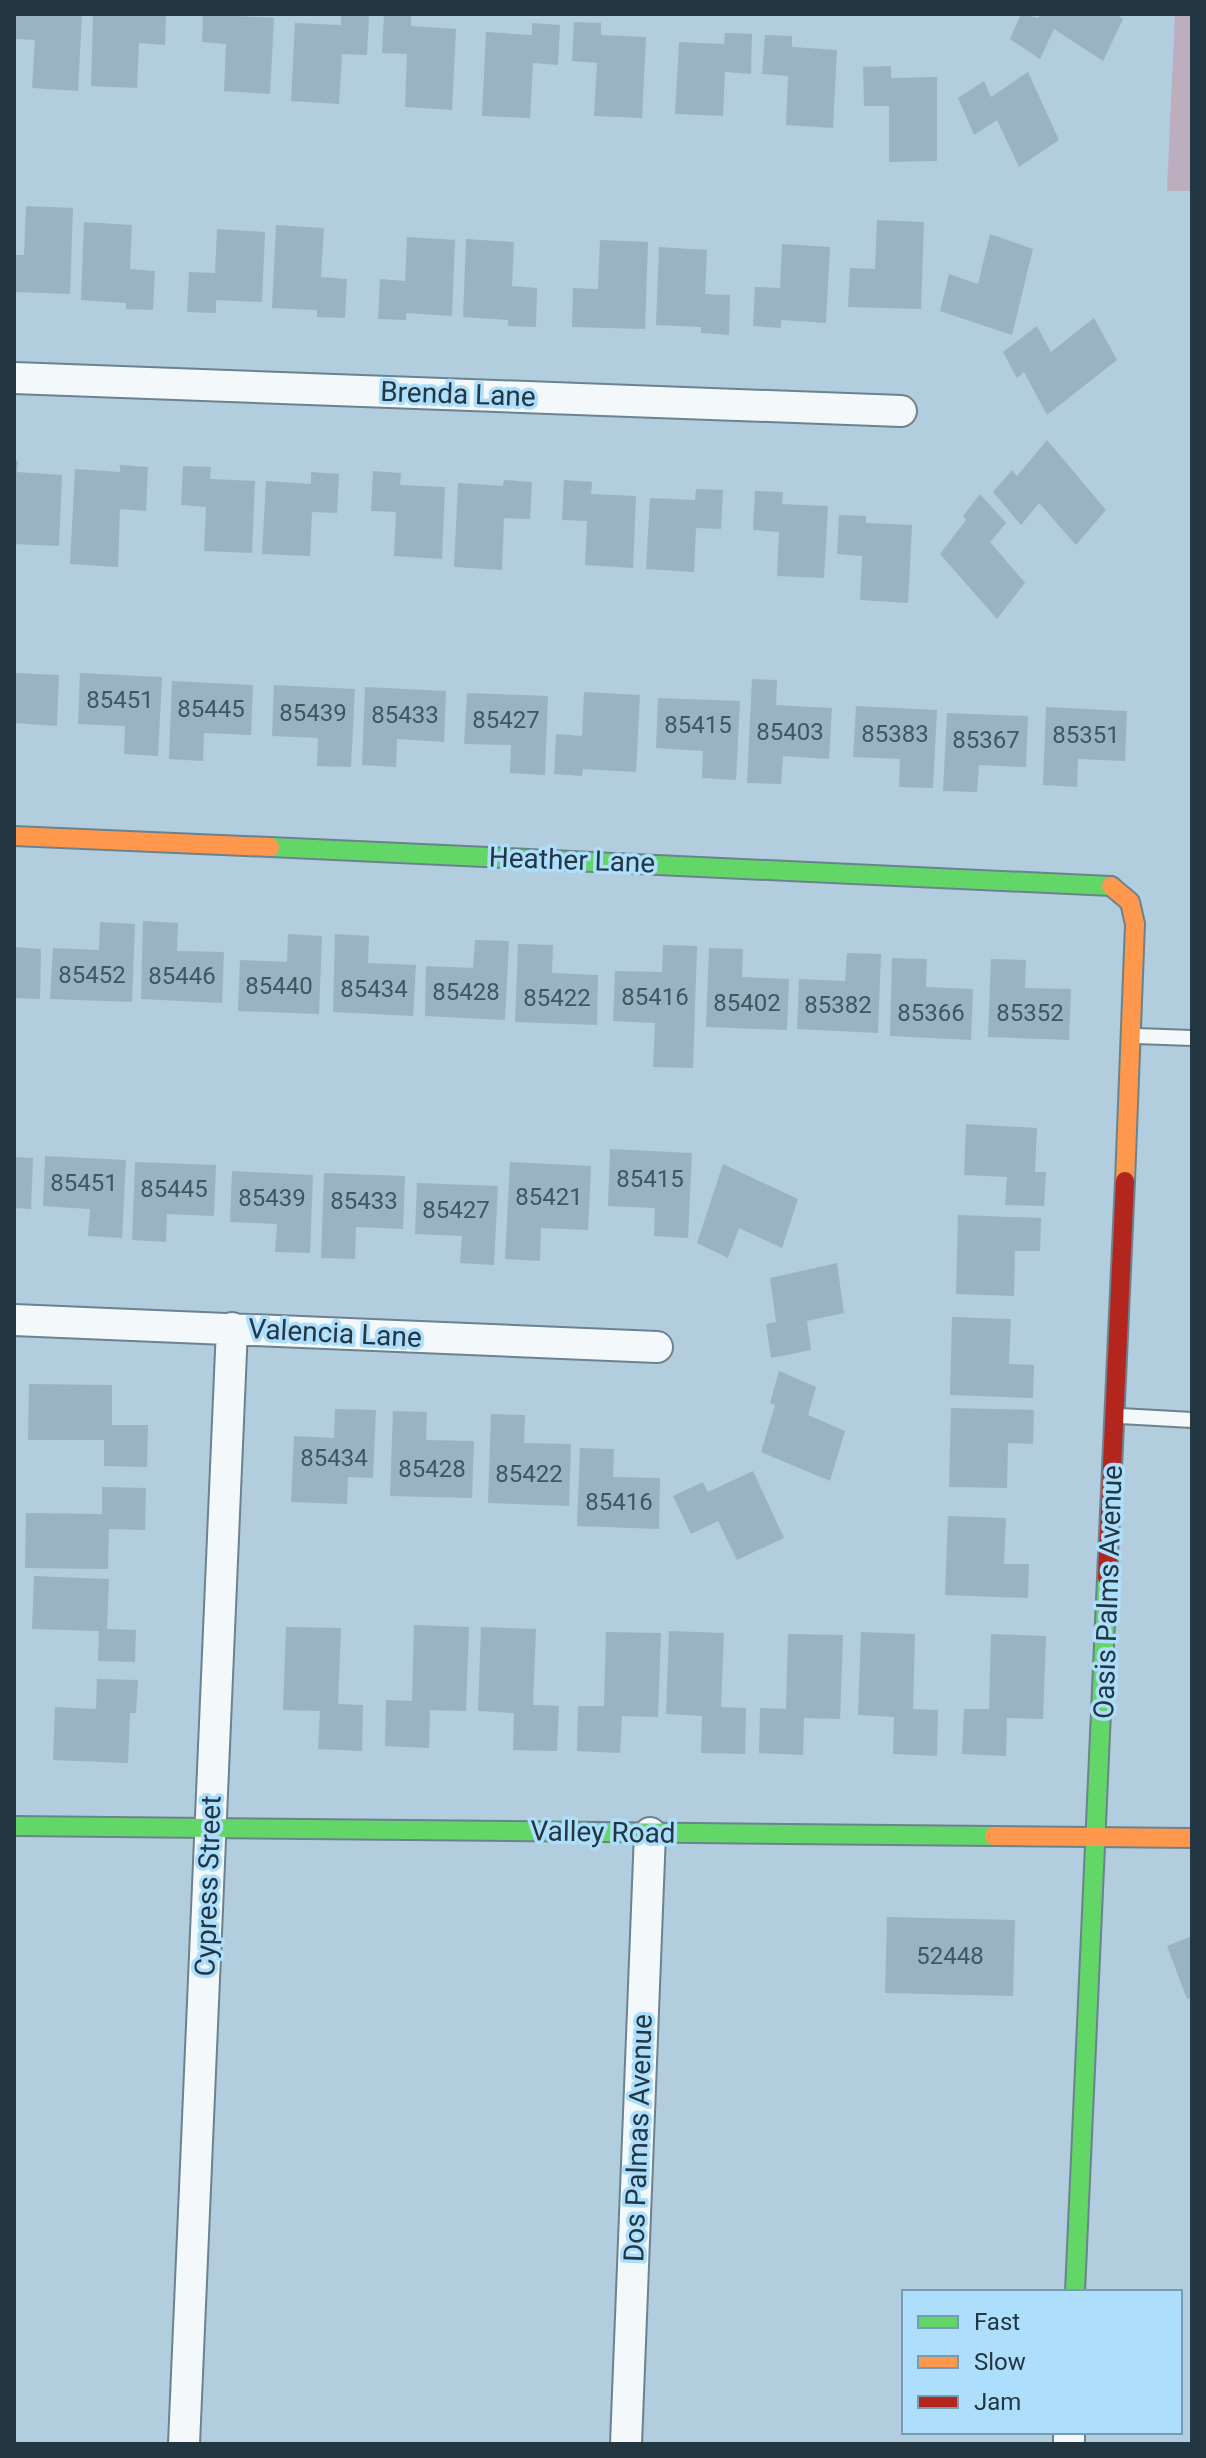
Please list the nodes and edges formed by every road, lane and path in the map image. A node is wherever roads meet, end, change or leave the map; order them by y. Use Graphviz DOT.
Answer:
graph roads {
  1 [pos="14,378"];
  2 [pos="901,411"];
  3 [pos="14,836"];
  4 [pos="1127,893"];
  5 [pos="1131,1035"];
  6 [pos="1192,1038"];
  7 [pos="14,1320"];
  8 [pos="232,1328"];
  9 [pos="657,1347"];
  10 [pos="1115,1416"];
  11 [pos="1192,1420"];
  12 [pos="14,1826"];
  13 [pos="210,1829"];
  14 [pos="650,1833"];
  15 [pos="1096,1837"];
  16 [pos="1192,1838"];
  17 [pos="1075,2290"];
  18 [pos="184,2444"];
  19 [pos="626,2444"];
  1 -- 2 [label="street, Brenda Lane"];
  3 -- 4 [label="street, Heather Lane"];
  4 -- 5 [label="street, Oasis Palms Avenue"];
  5 -- 6 [label="lane"];
  5 -- 10 [label="street, Oasis Palms Avenue"];
  7 -- 8 [label="street, Valencia Lane"];
  8 -- 9 [label="street, Valencia Lane"];
  8 -- 13 [label="street, Cypress Street"];
  10 -- 11 [label="lane"];
  10 -- 15 [label="street, Oasis Palms Avenue"];
  12 -- 13 [label="street, Valley Road"];
  13 -- 14 [label="street, Valley Road"];
  13 -- 18 [label="street, Cypress Street"];
  14 -- 15 [label="street, Valley Road"];
  14 -- 19 [label="street, Dos Palmas Avenue"];
  15 -- 16 [label="street, Valley Road"];
  15 -- 17 [label="street, Oasis Palms Avenue"];
}
